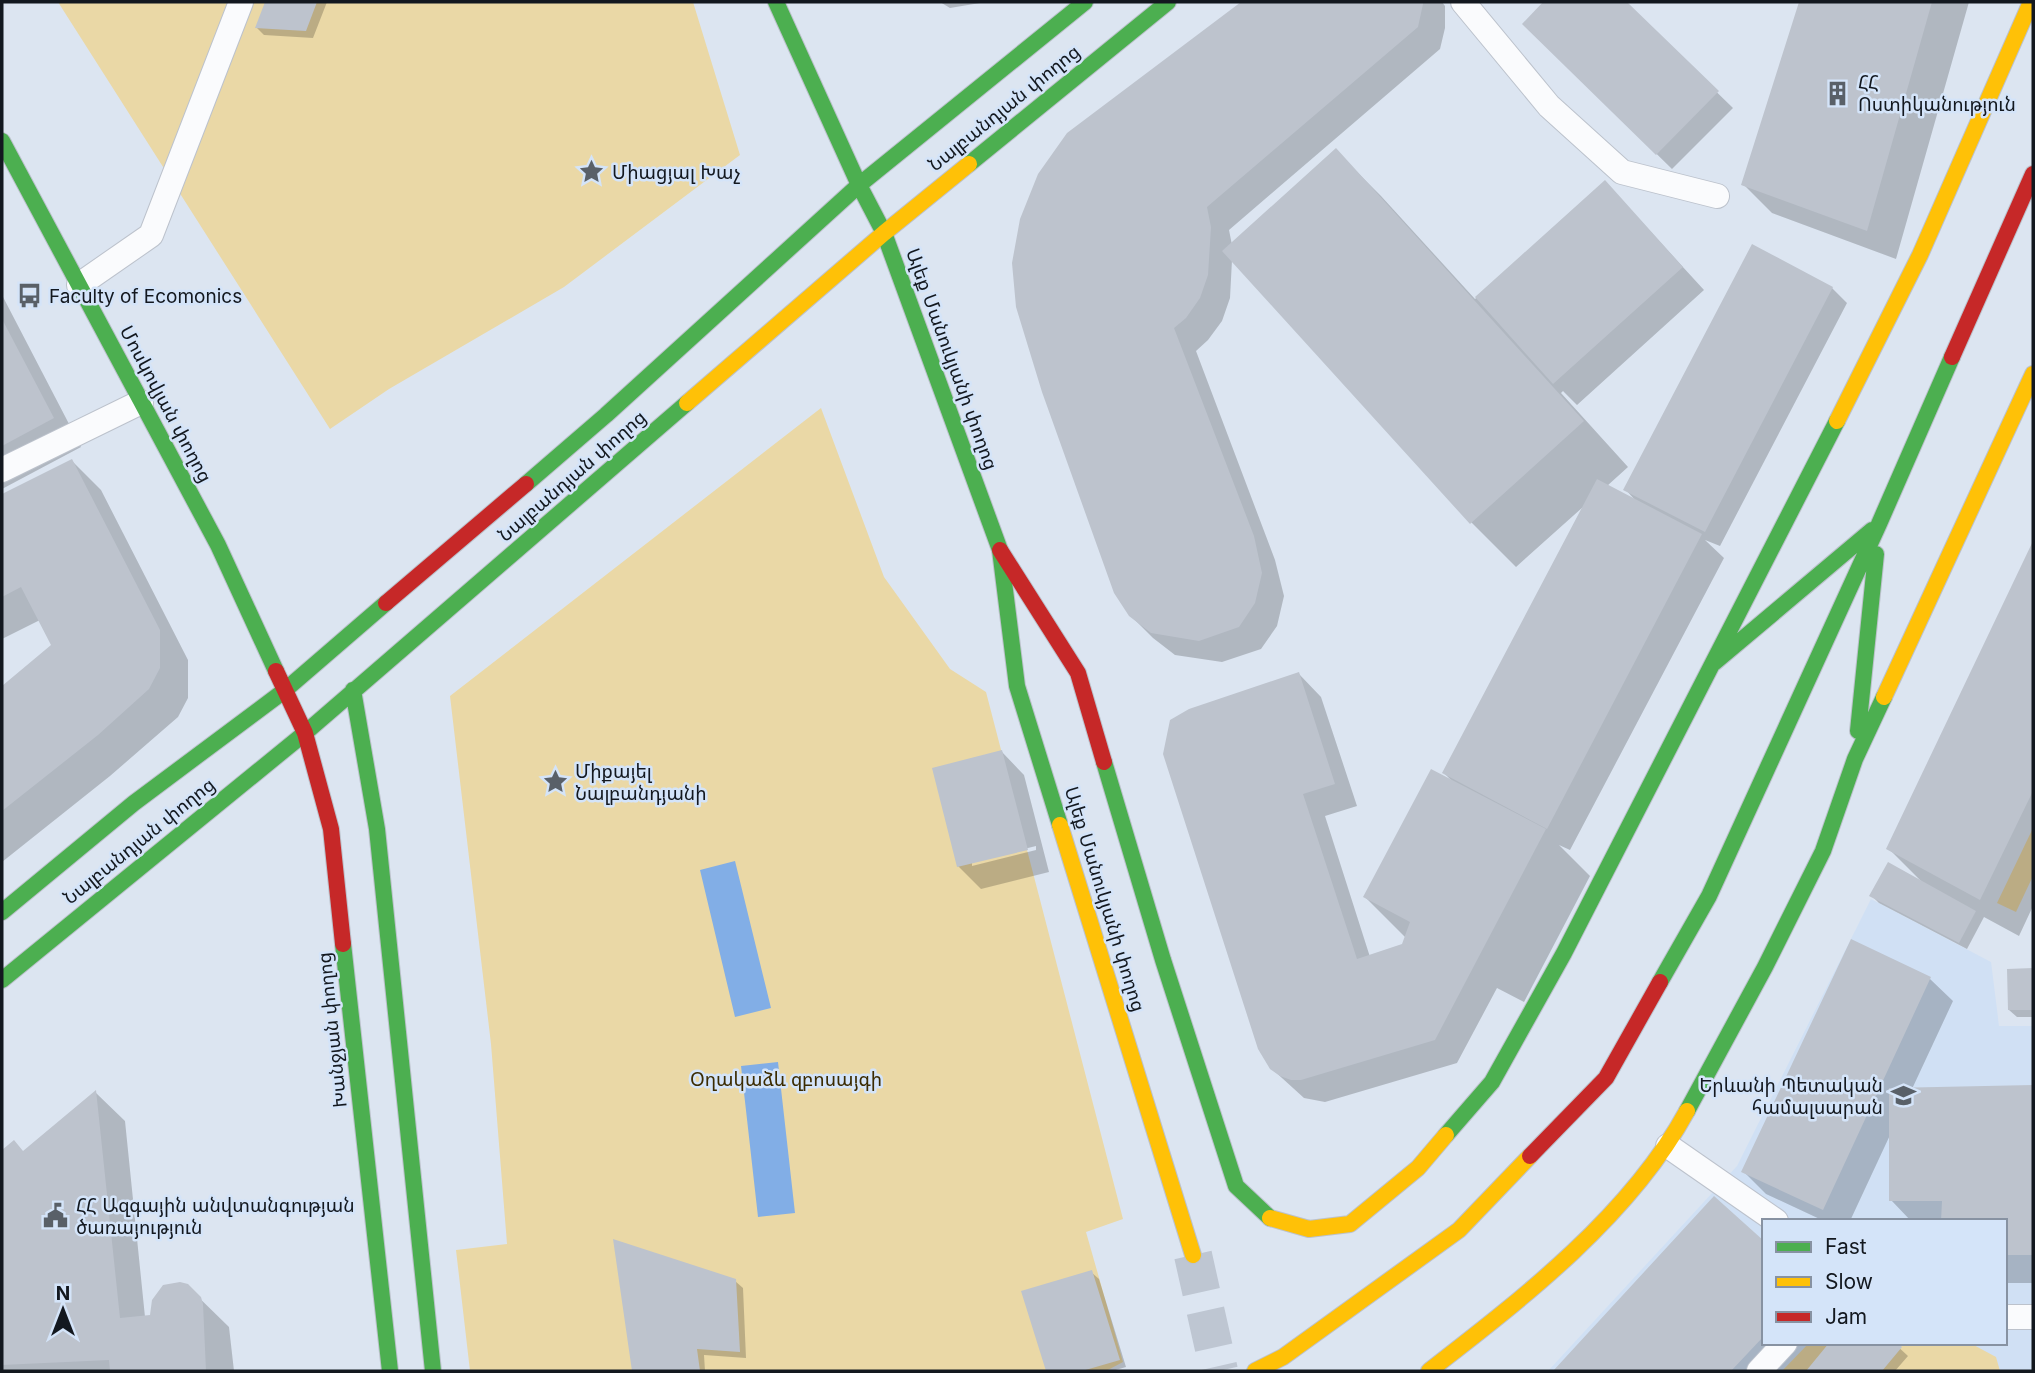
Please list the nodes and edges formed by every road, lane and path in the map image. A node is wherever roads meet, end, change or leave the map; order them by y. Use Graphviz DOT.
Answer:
graph roads {
  1 [pos="241,2"];
  2 [pos="776,2"];
  3 [pos="1085,2"];
  4 [pos="1168,2"];
  5 [pos="1463,2"];
  6 [pos="2031,2"];
  7 [pos="2,141"];
  8 [pos="2033,174"];
  9 [pos="859,185"];
  10 [pos="1717,196"];
  11 [pos="884,233"];
  12 [pos="79,285"];
  13 [pos="2033,374"];
  14 [pos="141,402"];
  15 [pos="2,470"];
  16 [pos="1878,524"];
  17 [pos="1000,550"];
  18 [pos="1714,663"];
  19 [pos="354,690"];
  20 [pos="284,691"];
  21 [pos="305,733"];
  22 [pos="1855,759"];
  23 [pos="2,912"];
  24 [pos="2,980"];
  25 [pos="1668,1146"];
  26 [pos="1773,1219"];
  27 [pos="1193,1255"];
  28 [pos="2007,1317"];
  29 [pos="2033,1317"];
  30 [pos="1783,1345"];
  31 [pos="390,1371"];
  32 [pos="433,1371"];
  33 [pos="1255,1371"];
  34 [pos="1429,1371"];
  35 [pos="1759,1371"];
  1 -- 12 [label="lane"];
  2 -- 9 [label="main road, Ալեք Մանուկյանի փողոց"];
  3 -- 9 [label="main road, Նալբանդյան փողոց"];
  4 -- 11 [label="main road, Նալբանդյան փողոց"];
  5 -- 10 [label="lane"];
  6 -- 18 [label="main road"];
  7 -- 12 [label="main road, Մոսկովյան փողոց"];
  8 -- 16 [label="main road"];
  9 -- 11 [label="main road, Ալեք Մանուկյանի փողոց"];
  9 -- 20 [label="main road, Նալբանդյան փողոց"];
  11 -- 17 [label="main road, Ալեք Մանուկյանի փողոց"];
  11 -- 19 [label="main road, Նալբանդյան փողոց"];
  12 -- 14 [label="main road, Մոսկովյան փողոց"];
  13 -- 22 [label="main road"];
  14 -- 15 [label="lane"];
  14 -- 20 [label="main road, Մոսկովյան փողոց"];
  16 -- 18 [label="main road"];
  16 -- 22 [label="main road"];
  16 -- 33 [label="main road"];
  17 -- 18 [label="main road, Ալեք Մանուկյանի փողոց"];
  17 -- 27 [label="main road, Ալեք Մանուկյանի փողոց"];
  19 -- 21 [label="main road, Նալբանդյան փողոց"];
  19 -- 32 [label="main road"];
  20 -- 21 [label="main road, Խանջյան փողոց"];
  20 -- 23 [label="main road, Նալբանդյան փողոց"];
  21 -- 24 [label="main road, Նալբանդյան փողոց"];
  21 -- 31 [label="main road, Խանջյան փողոց"];
  22 -- 25 [label="main road"];
  25 -- 26 [label="lane"];
  25 -- 34 [label="main road"];
  28 -- 29 [label="lane"];
  30 -- 35 [label="lane"];
}
